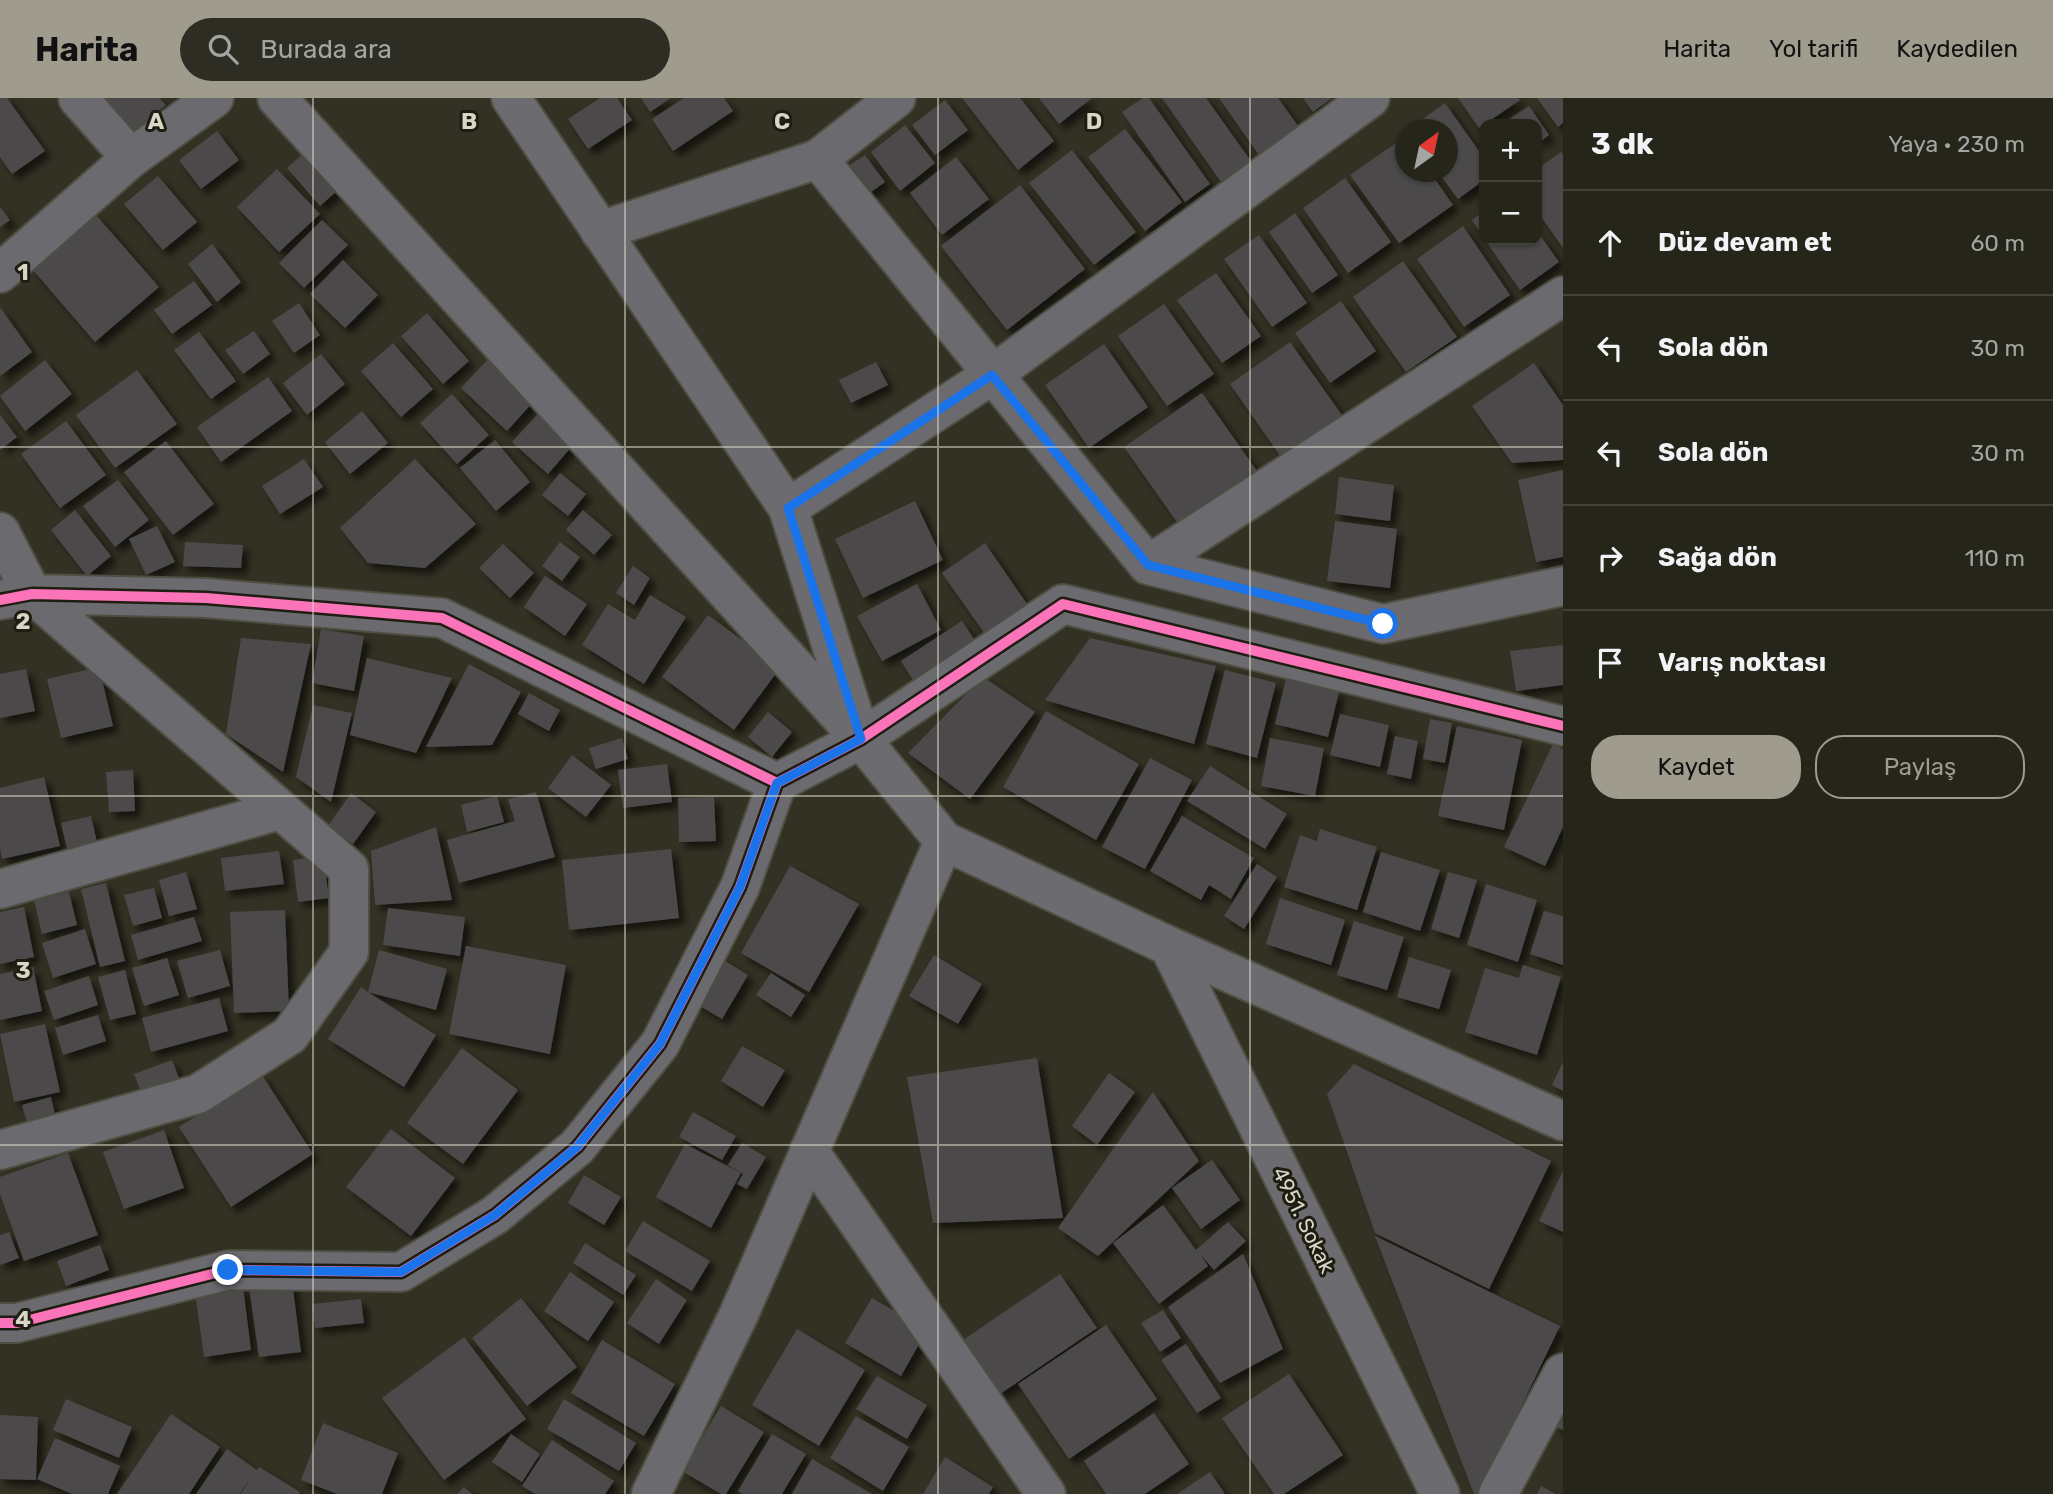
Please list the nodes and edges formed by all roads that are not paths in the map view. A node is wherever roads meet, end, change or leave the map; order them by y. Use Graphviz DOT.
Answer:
graph roads {
  1 [pos="78,98"];
  2 [pos="214,98"];
  3 [pos="277,98"];
  4 [pos="511,98"];
  5 [pos="896,98"];
  6 [pos="1370,98"];
  7 [pos="131,158"];
  8 [pos="818,159"];
  9 [pos="600,231"];
  10 [pos="0,273"];
  11 [pos="1563,296"];
  12 [pos="992,375"];
  13 [pos="788,508"];
  14 [pos="0,531"];
  15 [pos="1148,565"];
  16 [pos="1563,586"];
  17 [pos="16,597"];
  18 [pos="1563,726"];
  19 [pos="861,739"];
  20 [pos="777,783"];
  21 [pos="280,810"];
  22 [pos="944,841"];
  23 [pos="0,889"];
  24 [pos="1169,946"];
  25 [pos="1563,1121"];
  26 [pos="0,1150"];
  27 [pos="809,1151"];
  28 [pos="0,1323"];
  29 [pos="1563,1373"];
  30 [pos="651,1494"];
  31 [pos="1046,1494"];
  32 [pos="1440,1494"];
  33 [pos="1498,1494"];
  1 -- 7 [label="street"];
  2 -- 7 [label="street"];
  3 -- 19 [label="street"];
  4 -- 9 [label="main road"];
  5 -- 8 [label="street"];
  6 -- 12 [label="street"];
  7 -- 10 [label="street"];
  8 -- 9 [label="street"];
  8 -- 12 [label="street"];
  9 -- 13 [label="main road"];
  11 -- 15 [label="street"];
  12 -- 13 [label="street"];
  12 -- 15 [label="street"];
  13 -- 19 [label="main road"];
  14 -- 17 [label="street"];
  15 -- 16 [label="street"];
  17 -- 20 [label="street"];
  17 -- 21 [label="street"];
  18 -- 19 [label="street"];
  19 -- 20 [label="street"];
  19 -- 22 [label="main road"];
  20 -- 28 [label="street"];
  21 -- 23 [label="street"];
  21 -- 26 [label="street"];
  22 -- 24 [label="main road"];
  22 -- 27 [label="street"];
  24 -- 25 [label="street"];
  24 -- 32 [label="main road, 4951. Sokak"];
  27 -- 30 [label="street"];
  27 -- 31 [label="street"];
  29 -- 33 [label="street"];
}
